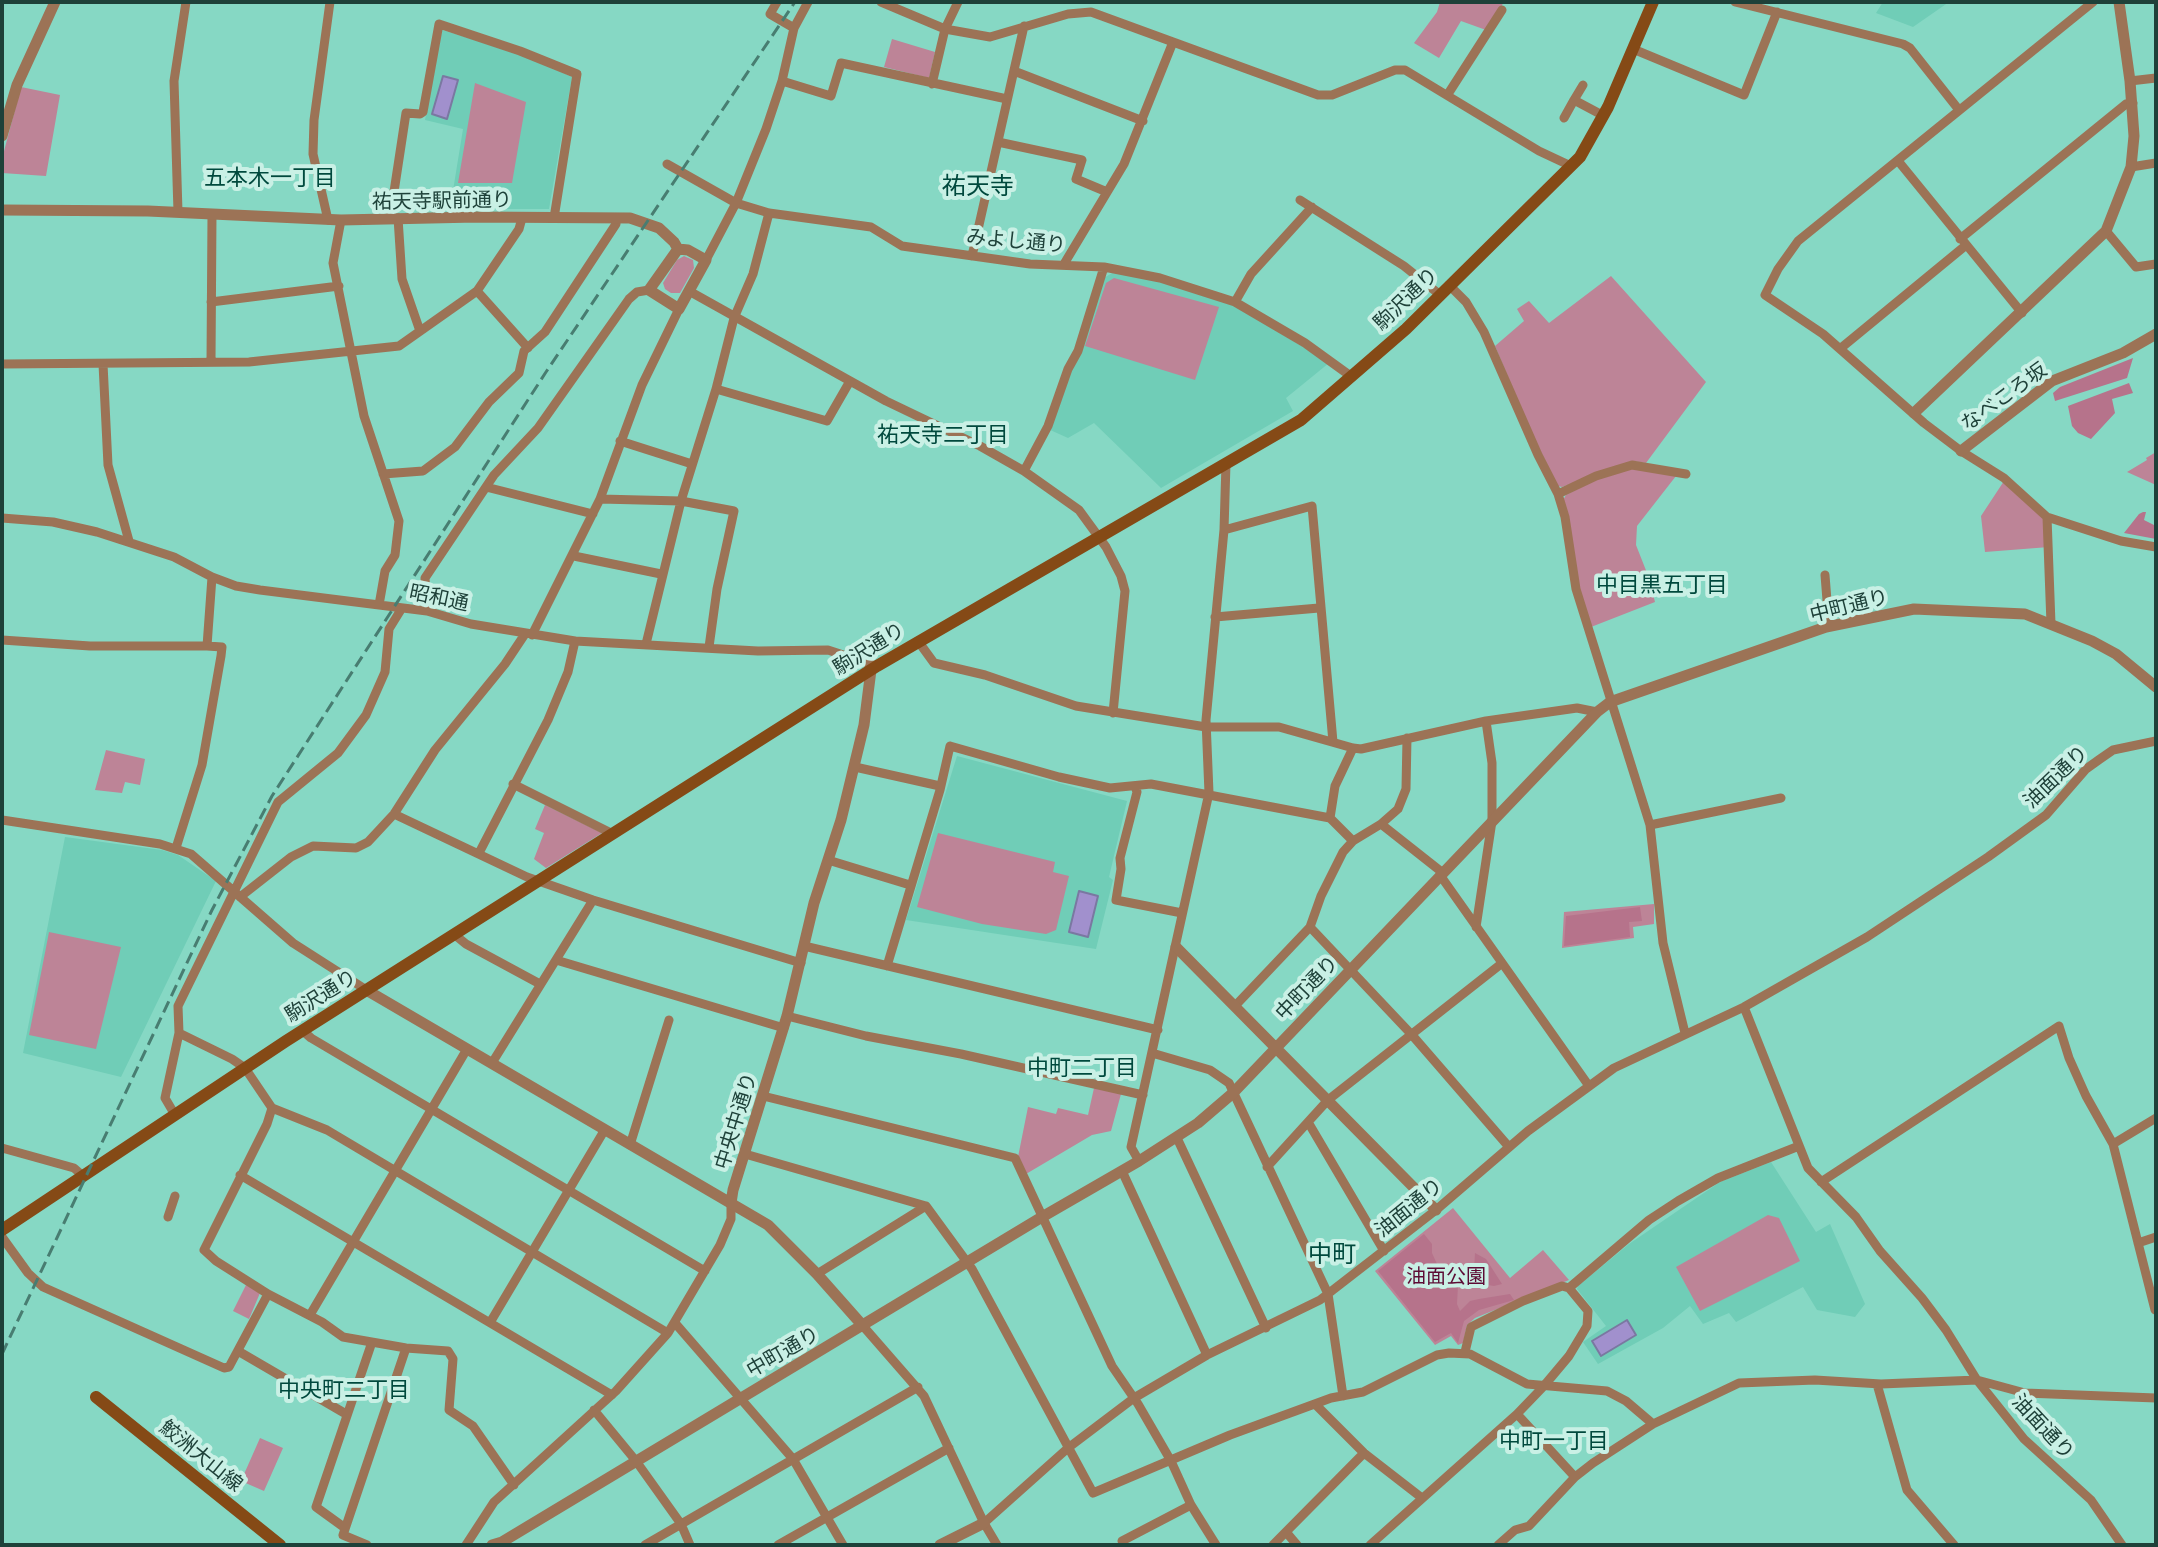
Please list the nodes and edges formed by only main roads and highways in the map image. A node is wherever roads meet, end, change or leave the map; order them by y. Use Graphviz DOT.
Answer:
graph roads {
  1 [pos="1653,2"];
  2 [pos="2,1230"];
  3 [pos="96,1397"];
  4 [pos="280,1545"];
  1 -- 2 [label="main road, 駒沢通り"];
  3 -- 4 [label="main road, 鮫洲大山線"];
}
